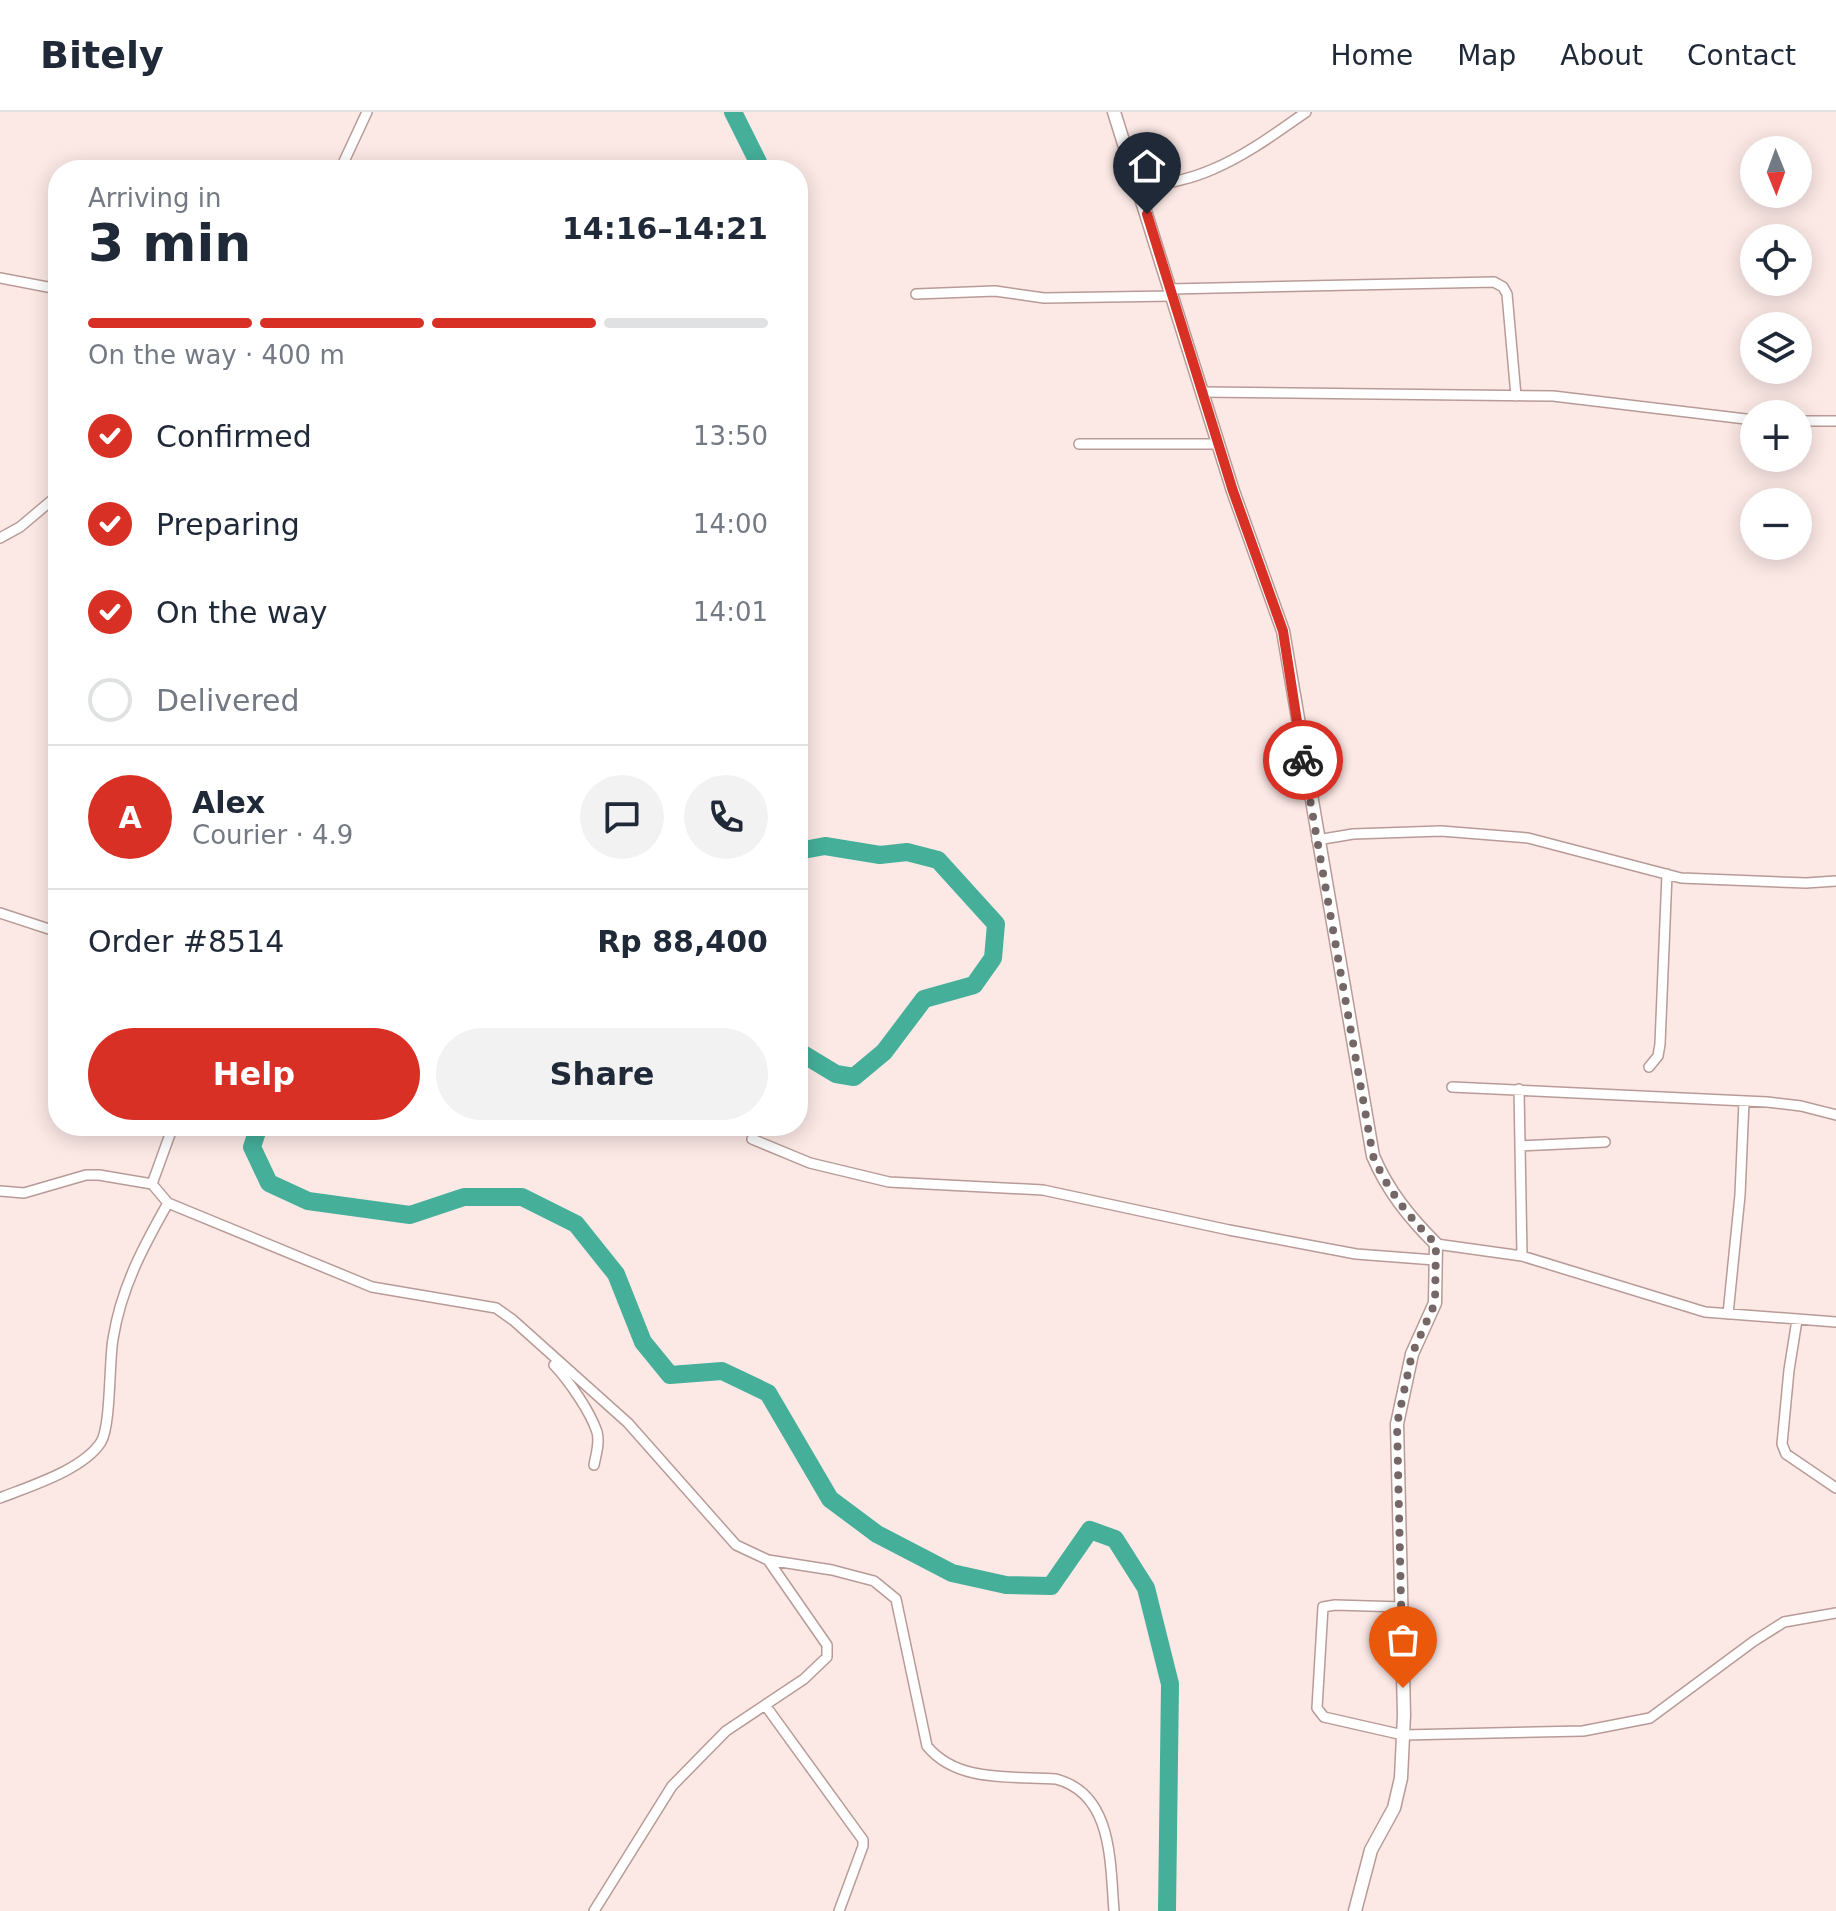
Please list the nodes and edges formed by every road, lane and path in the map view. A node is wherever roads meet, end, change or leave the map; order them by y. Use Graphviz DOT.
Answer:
graph roads {
  1 [pos="367,112"];
  2 [pos="1114,112"];
  3 [pos="1306,112"];
  4 [pos="345,160"];
  5 [pos="1139,189"];
  6 [pos="0,278"];
  7 [pos="48,287"];
  8 [pos="1171,293"];
  9 [pos="916,294"];
  10 [pos="1202,392"];
  11 [pos="1516,396"];
  12 [pos="1740,420"];
  13 [pos="1812,421"];
  14 [pos="1836,421"];
  15 [pos="1079,444"];
  16 [pos="1218,444"];
  17 [pos="48,503"];
  18 [pos="0,538"];
  19 [pos="1317,840"];
  20 [pos="1667,874"];
  21 [pos="1836,881"];
  22 [pos="0,913"];
  23 [pos="48,929"];
  24 [pos="1649,1067"];
  25 [pos="1452,1087"];
  26 [pos="1519,1089"];
  27 [pos="1744,1101"];
  28 [pos="1836,1115"];
  29 [pos="169,1136"];
  30 [pos="752,1139"];
  31 [pos="1605,1142"];
  32 [pos="1520,1146"];
  33 [pos="152,1184"];
  34 [pos="0,1191"];
  35 [pos="168,1203"];
  36 [pos="1436,1244"];
  37 [pos="1522,1256"];
  38 [pos="1435,1260"];
  39 [pos="1728,1314"];
  40 [pos="1797,1320"];
  41 [pos="1836,1322"];
  42 [pos="534,1341"];
  43 [pos="594,1465"];
  44 [pos="1836,1488"];
  45 [pos="0,1498"];
  46 [pos="768,1560"];
  47 [pos="1402,1607"];
  48 [pos="1836,1613"];
  49 [pos="765,1705"];
  50 [pos="1403,1735"];
  51 [pos="594,1911"];
  52 [pos="839,1911"];
  53 [pos="1114,1911"];
  54 [pos="1355,1911"];
  1 -- 4 [label="street"];
  2 -- 5 [label="street"];
  3 -- 5 [label="street"];
  5 -- 8 [label="street"];
  6 -- 7 [label="street"];
  8 -- 9 [label="street"];
  8 -- 10 [label="street"];
  8 -- 11 [label="street"];
  10 -- 11 [label="street"];
  10 -- 16 [label="street"];
  11 -- 12 [label="street"];
  13 -- 14 [label="street"];
  15 -- 16 [label="street"];
  16 -- 19 [label="street"];
  17 -- 18 [label="street"];
  19 -- 20 [label="street"];
  19 -- 36 [label="street"];
  20 -- 21 [label="street"];
  20 -- 24 [label="street"];
  22 -- 23 [label="street"];
  25 -- 26 [label="street"];
  26 -- 27 [label="street"];
  26 -- 32 [label="street"];
  27 -- 28 [label="street"];
  27 -- 39 [label="street"];
  29 -- 33 [label="street"];
  30 -- 38 [label="street"];
  31 -- 32 [label="street"];
  32 -- 37 [label="street"];
  33 -- 34 [label="street"];
  33 -- 35 [label="street"];
  35 -- 42 [label="street"];
  35 -- 45 [label="street"];
  36 -- 37 [label="street"];
  36 -- 38 [label="street"];
  37 -- 39 [label="street"];
  38 -- 47 [label="street"];
  39 -- 40 [label="street"];
  40 -- 41 [label="street"];
  40 -- 44 [label="street"];
  42 -- 43 [label="street"];
  42 -- 46 [label="street"];
  46 -- 49 [label="street"];
  46 -- 53 [label="street"];
  47 -- 50 [label="street"];
  47 -- 50 [label="street"];
  48 -- 50 [label="street"];
  49 -- 51 [label="street"];
  49 -- 52 [label="street"];
  50 -- 54 [label="street"];
}
